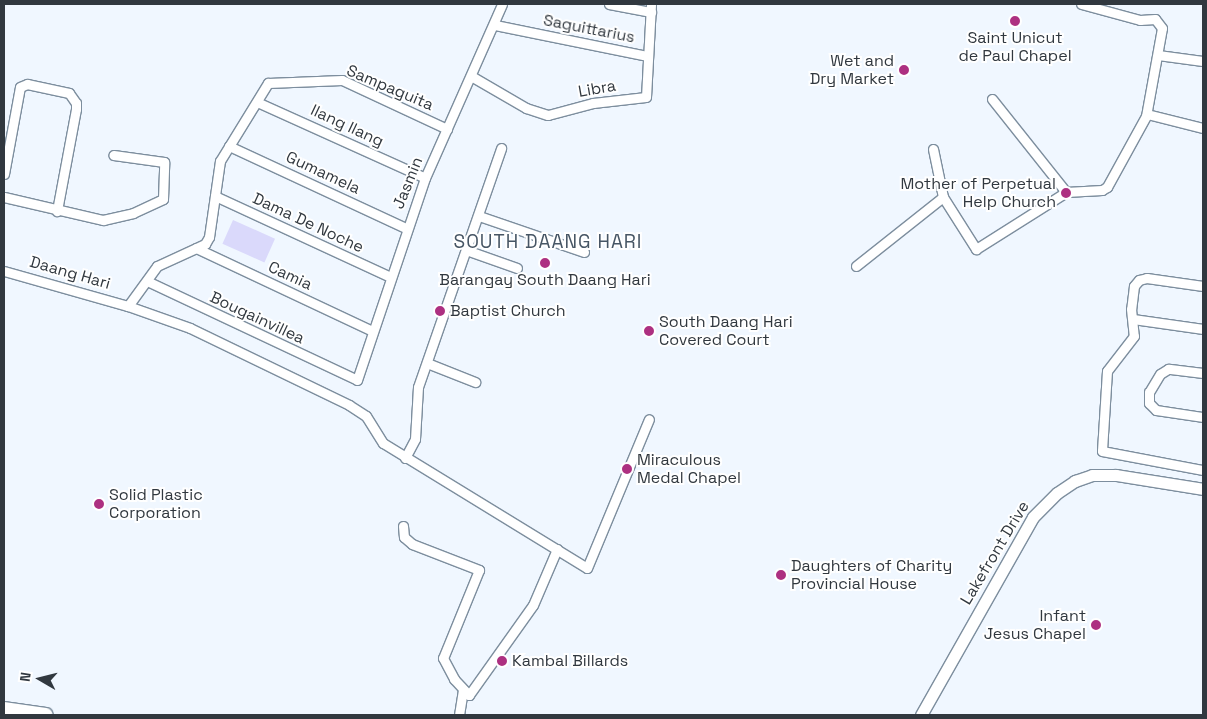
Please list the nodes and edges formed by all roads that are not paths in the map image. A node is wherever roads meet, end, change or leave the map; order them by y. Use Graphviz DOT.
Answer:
graph roads {
  1 [pos="502,4"];
  2 [pos="609,4"];
  3 [pos="1081,4"];
  4 [pos="651,8"];
  5 [pos="495,26"];
  6 [pos="1158,55"];
  7 [pos="648,56"];
  8 [pos="1203,61"];
  9 [pos="471,76"];
  10 [pos="992,99"];
  11 [pos="257,102"];
  12 [pos="1146,114"];
  13 [pos="1203,128"];
  14 [pos="447,129"];
  15 [pos="229,146"];
  16 [pos="501,148"];
  17 [pos="933,149"];
  18 [pos="113,155"];
  19 [pos="4,174"];
  20 [pos="425,178"];
  21 [pos="1066,192"];
  22 [pos="215,196"];
  23 [pos="4,197"];
  24 [pos="943,197"];
  25 [pos="57,211"];
  26 [pos="479,216"];
  27 [pos="406,228"];
  28 [pos="196,248"];
  29 [pos="466,250"];
  30 [pos="584,252"];
  31 [pos="856,266"];
  32 [pos="516,268"];
  33 [pos="4,271"];
  34 [pos="390,278"];
  35 [pos="147,281"];
  36 [pos="1203,286"];
  37 [pos="128,306"];
  38 [pos="1133,319"];
  39 [pos="1203,330"];
  40 [pos="372,331"];
  41 [pos="427,363"];
  42 [pos="1203,373"];
  43 [pos="357,380"];
  44 [pos="475,382"];
  45 [pos="1203,417"];
  46 [pos="649,419"];
  47 [pos="405,458"];
  48 [pos="1203,470"];
  49 [pos="1203,489"];
  50 [pos="403,526"];
  51 [pos="557,549"];
  52 [pos="463,689"];
  53 [pos="4,709"];
  54 [pos="46,715"];
  55 [pos="459,715"];
  56 [pos="920,715"];
  1 -- 5 [label="street, Jasmin"];
  2 -- 4 [label="street"];
  3 -- 6 [label="street"];
  4 -- 7 [label="street, Libra"];
  5 -- 7 [label="street, Saguittarius"];
  5 -- 9 [label="street, Jasmin"];
  6 -- 8 [label="street"];
  6 -- 12 [label="street"];
  7 -- 9 [label="street, Libra"];
  9 -- 14 [label="street, Jasmin"];
  10 -- 21 [label="street"];
  11 -- 14 [label="street, Sampaguita"];
  11 -- 15 [label="street, Sampaguita"];
  11 -- 20 [label="street, Ilang Ilang"];
  12 -- 13 [label="street"];
  12 -- 21 [label="street"];
  14 -- 20 [label="street, Jasmin"];
  15 -- 22 [label="street, Sampaguita"];
  15 -- 27 [label="street, Gumamela"];
  16 -- 26 [label="street"];
  17 -- 24 [label="street"];
  18 -- 25 [label="street"];
  19 -- 25 [label="street"];
  20 -- 27 [label="street, Jasmin"];
  21 -- 24 [label="street"];
  22 -- 28 [label="street, Sampaguita"];
  22 -- 34 [label="street, Dama De Noche"];
  23 -- 25 [label="street"];
  24 -- 31 [label="street"];
  26 -- 29 [label="street"];
  26 -- 30 [label="street"];
  27 -- 34 [label="street, Jasmin"];
  28 -- 35 [label="street, Sampaguita"];
  28 -- 40 [label="street, Camia"];
  29 -- 32 [label="street"];
  29 -- 41 [label="street"];
  33 -- 37 [label="street, Daang Hari"];
  34 -- 40 [label="street, Jasmin"];
  35 -- 37 [label="street, Sampaguita"];
  35 -- 43 [label="street, Bougainvillea"];
  36 -- 38 [label="street"];
  37 -- 47 [label="street, Daang Hari"];
  38 -- 39 [label="street"];
  38 -- 48 [label="street"];
  40 -- 43 [label="street, Jasmin"];
  41 -- 44 [label="street"];
  41 -- 47 [label="street"];
  42 -- 45 [label="street"];
  46 -- 51 [label="street, Daang Hari"];
  47 -- 51 [label="street, Daang Hari"];
  49 -- 56 [label="street, Lakefront Drive"];
  50 -- 52 [label="street"];
  51 -- 52 [label="street"];
  52 -- 55 [label="street"];
  53 -- 54 [label="main road"];
}
